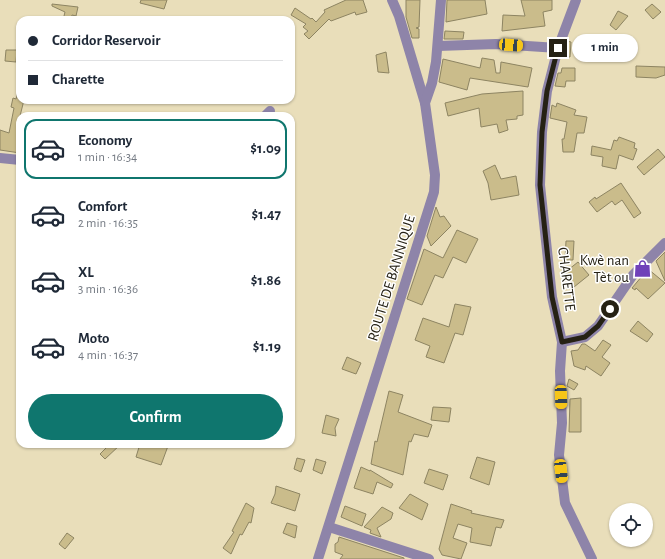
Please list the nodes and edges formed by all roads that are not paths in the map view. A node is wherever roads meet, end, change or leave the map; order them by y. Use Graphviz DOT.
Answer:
graph roads {
  1 [pos="392,0"];
  2 [pos="441,0"];
  3 [pos="576,0"];
  4 [pos="438,46"];
  5 [pos="558,48"];
  6 [pos="425,103"];
  7 [pos="0,158"];
  8 [pos="16,160"];
  9 [pos="665,243"];
  10 [pos="562,342"];
  11 [pos="329,526"];
  12 [pos="318,559"];
  13 [pos="429,559"];
  14 [pos="592,559"];
  1 -- 6 [label="street"];
  2 -- 4 [label="street, ROUTE DE BANNIQUE"];
  3 -- 5 [label="street, CHARETTE"];
  4 -- 5 [label="street"];
  4 -- 6 [label="street, ROUTE DE BANNIQUE"];
  5 -- 10 [label="street, CHARETTE"];
  6 -- 11 [label="street, ROUTE DE BANNIQUE"];
  7 -- 8 [label="street"];
  9 -- 10 [label="street"];
  10 -- 14 [label="street, CHARETTE"];
  11 -- 12 [label="street, ROUTE DE BANNIQUE"];
  11 -- 13 [label="street"];
}
